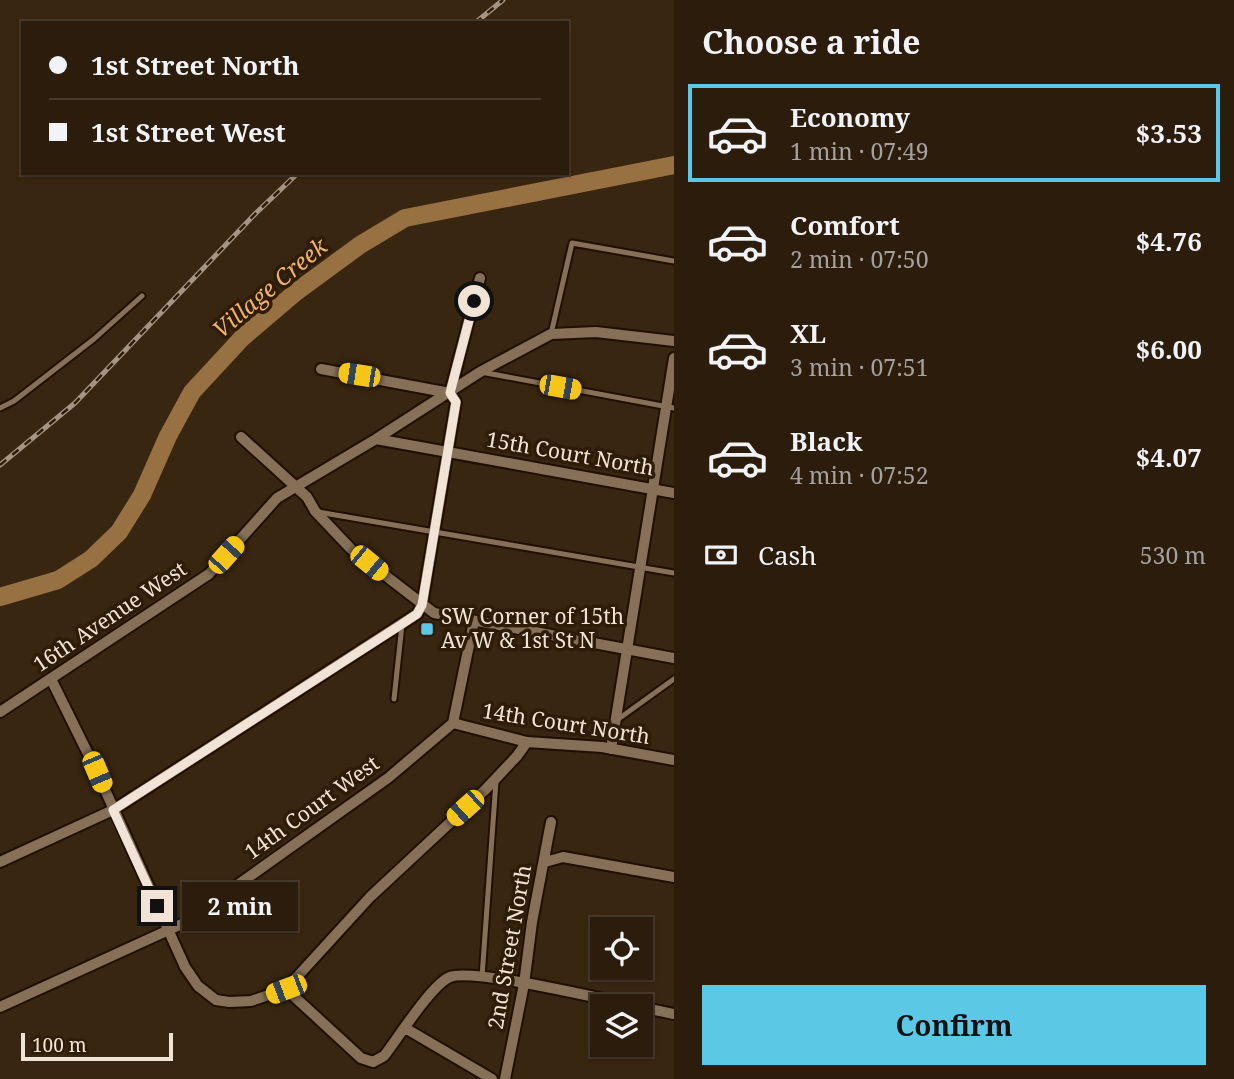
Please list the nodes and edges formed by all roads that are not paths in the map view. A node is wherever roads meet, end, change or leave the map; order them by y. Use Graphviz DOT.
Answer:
graph roads {
  1 [pos="674,261"];
  2 [pos="481,278"];
  3 [pos="142,296"];
  4 [pos="551,334"];
  5 [pos="674,341"];
  6 [pos="674,358"];
  7 [pos="321,369"];
  8 [pos="480,372"];
  9 [pos="450,393"];
  10 [pos="671,407"];
  11 [pos="0,408"];
  12 [pos="241,437"];
  13 [pos="376,439"];
  14 [pos="449,452"];
  15 [pos="294,487"];
  16 [pos="653,489"];
  17 [pos="674,493"];
  18 [pos="315,511"];
  19 [pos="436,532"];
  20 [pos="641,568"];
  21 [pos="674,573"];
  22 [pos="422,605"];
  23 [pos="474,621"];
  24 [pos="402,624"];
  25 [pos="627,650"];
  26 [pos="674,658"];
  27 [pos="674,678"];
  28 [pos="51,679"];
  29 [pos="394,698"];
  30 [pos="0,712"];
  31 [pos="615,722"];
  32 [pos="453,723"];
  33 [pos="527,742"];
  34 [pos="611,749"];
  35 [pos="674,760"];
  36 [pos="496,778"];
  37 [pos="113,810"];
  38 [pos="551,822"];
  39 [pos="0,862"];
  40 [pos="545,862"];
  41 [pos="674,877"];
  42 [pos="168,930"];
  43 [pos="482,977"];
  44 [pos="524,984"];
  45 [pos="286,989"];
  46 [pos="590,997"];
  47 [pos="0,1007"];
  48 [pos="653,1010"];
  49 [pos="674,1014"];
  50 [pos="405,1028"];
  51 [pos="492,1079"];
  52 [pos="505,1079"];
  1 -- 4 [label="lane"];
  2 -- 9 [label="street"];
  3 -- 11 [label="lane"];
  4 -- 5 [label="street"];
  4 -- 8 [label="street, 16th Avenue West"];
  6 -- 10 [label="street"];
  7 -- 9 [label="street"];
  8 -- 9 [label="street, 16th Avenue West"];
  8 -- 10 [label="lane"];
  9 -- 13 [label="street, 16th Avenue West"];
  9 -- 14 [label="street"];
  10 -- 16 [label="street"];
  12 -- 15 [label="street"];
  13 -- 14 [label="street, 15th Court North"];
  13 -- 15 [label="street, 16th Avenue West"];
  14 -- 16 [label="street, 15th Court North"];
  14 -- 19 [label="street"];
  15 -- 18 [label="street"];
  15 -- 28 [label="street, 16th Avenue West"];
  16 -- 17 [label="street, 15th Court North"];
  16 -- 20 [label="street"];
  18 -- 19 [label="lane"];
  18 -- 22 [label="street"];
  19 -- 20 [label="lane"];
  19 -- 22 [label="street"];
  20 -- 21 [label="lane"];
  20 -- 25 [label="street"];
  22 -- 23 [label="street"];
  22 -- 24 [label="street"];
  23 -- 25 [label="street"];
  23 -- 32 [label="street"];
  24 -- 29 [label="lane"];
  24 -- 37 [label="street"];
  25 -- 26 [label="street"];
  25 -- 31 [label="street"];
  27 -- 31 [label="lane"];
  28 -- 30 [label="street, 16th Avenue West"];
  28 -- 37 [label="street"];
  31 -- 34 [label="street"];
  32 -- 33 [label="street, 14th Court North"];
  32 -- 42 [label="street, 14th Court West"];
  33 -- 34 [label="street, 14th Court North"];
  33 -- 36 [label="street"];
  34 -- 35 [label="street, 14th Court North"];
  36 -- 43 [label="lane"];
  36 -- 45 [label="street"];
  37 -- 39 [label="street"];
  37 -- 42 [label="street"];
  38 -- 40 [label="street, 2nd Street North"];
  40 -- 41 [label="street"];
  40 -- 44 [label="street, 2nd Street North"];
  42 -- 45 [label="street"];
  42 -- 47 [label="street, 14th Court West"];
  43 -- 44 [label="street"];
  43 -- 50 [label="street"];
  44 -- 46 [label="street"];
  44 -- 52 [label="street, 2nd Street North"];
  45 -- 50 [label="street"];
  48 -- 49 [label="street"];
  50 -- 51 [label="street"];
}
